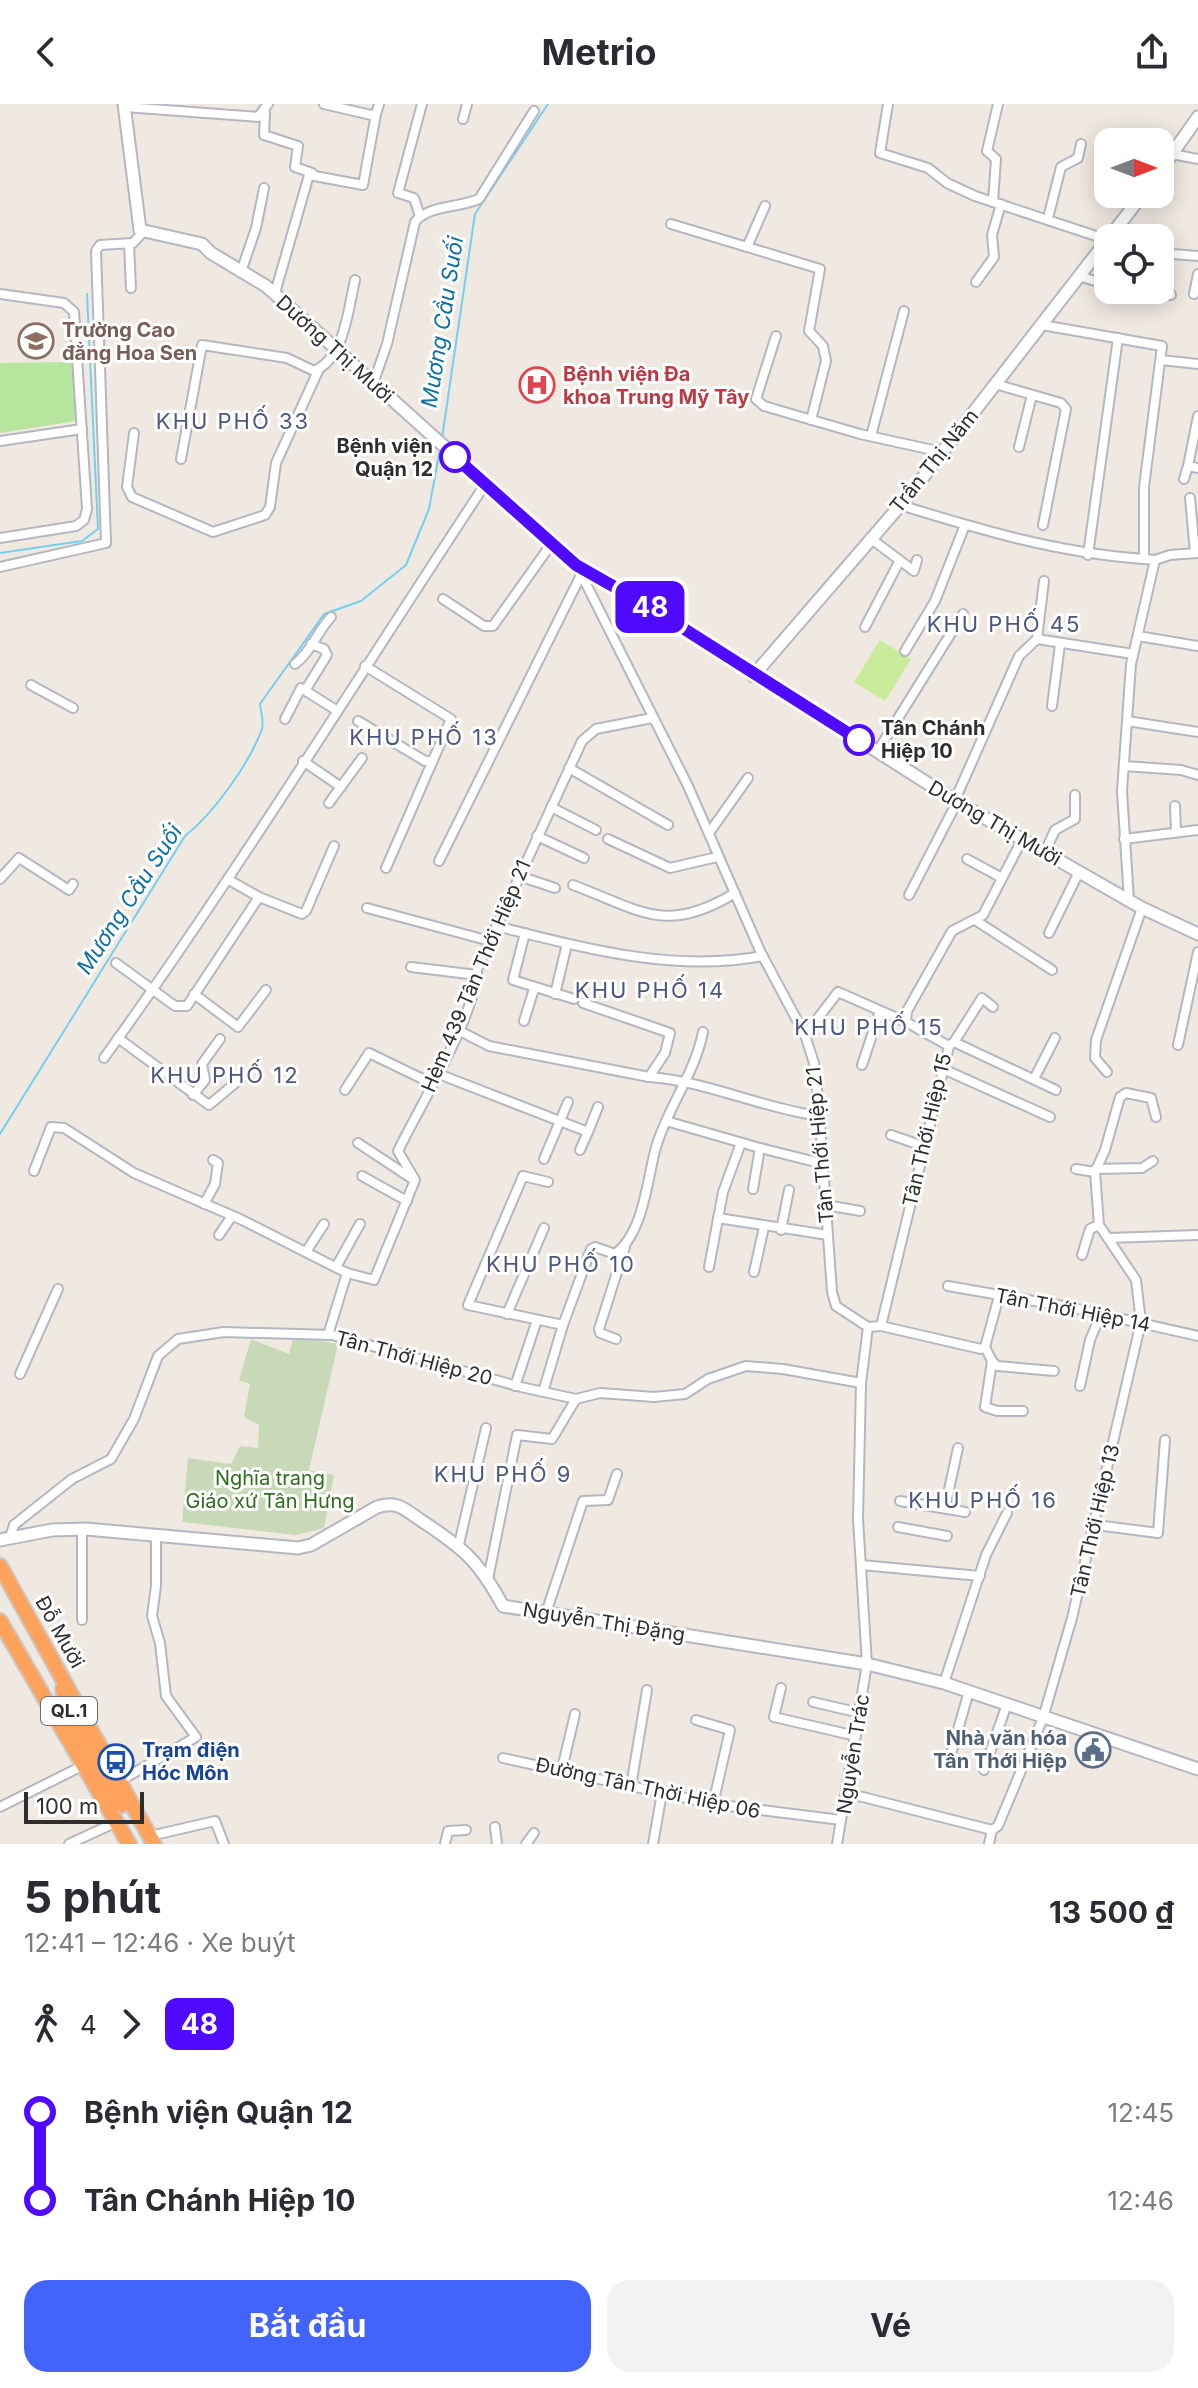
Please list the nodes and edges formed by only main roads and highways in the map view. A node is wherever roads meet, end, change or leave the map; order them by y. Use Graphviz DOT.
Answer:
graph roads {
  1 [pos="0,1566"];
  2 [pos="0,1577"];
  3 [pos="0,1621"];
  4 [pos="0,1631"];
  5 [pos="81,1767"];
  6 [pos="149,1841"];
  7 [pos="118,1844"];
  8 [pos="129,1844"];
  1 -- 6 [label="highway, Đỗ Mười / QL.1"];
  2 -- 6 [label="highway, Đỗ Mười / QL.1"];
  3 -- 5 [label="highway, QL.1"];
  4 -- 5 [label="highway, QL.1"];
  5 -- 7 [label="highway, QL.1"];
  5 -- 8 [label="highway, QL.1"];
}
